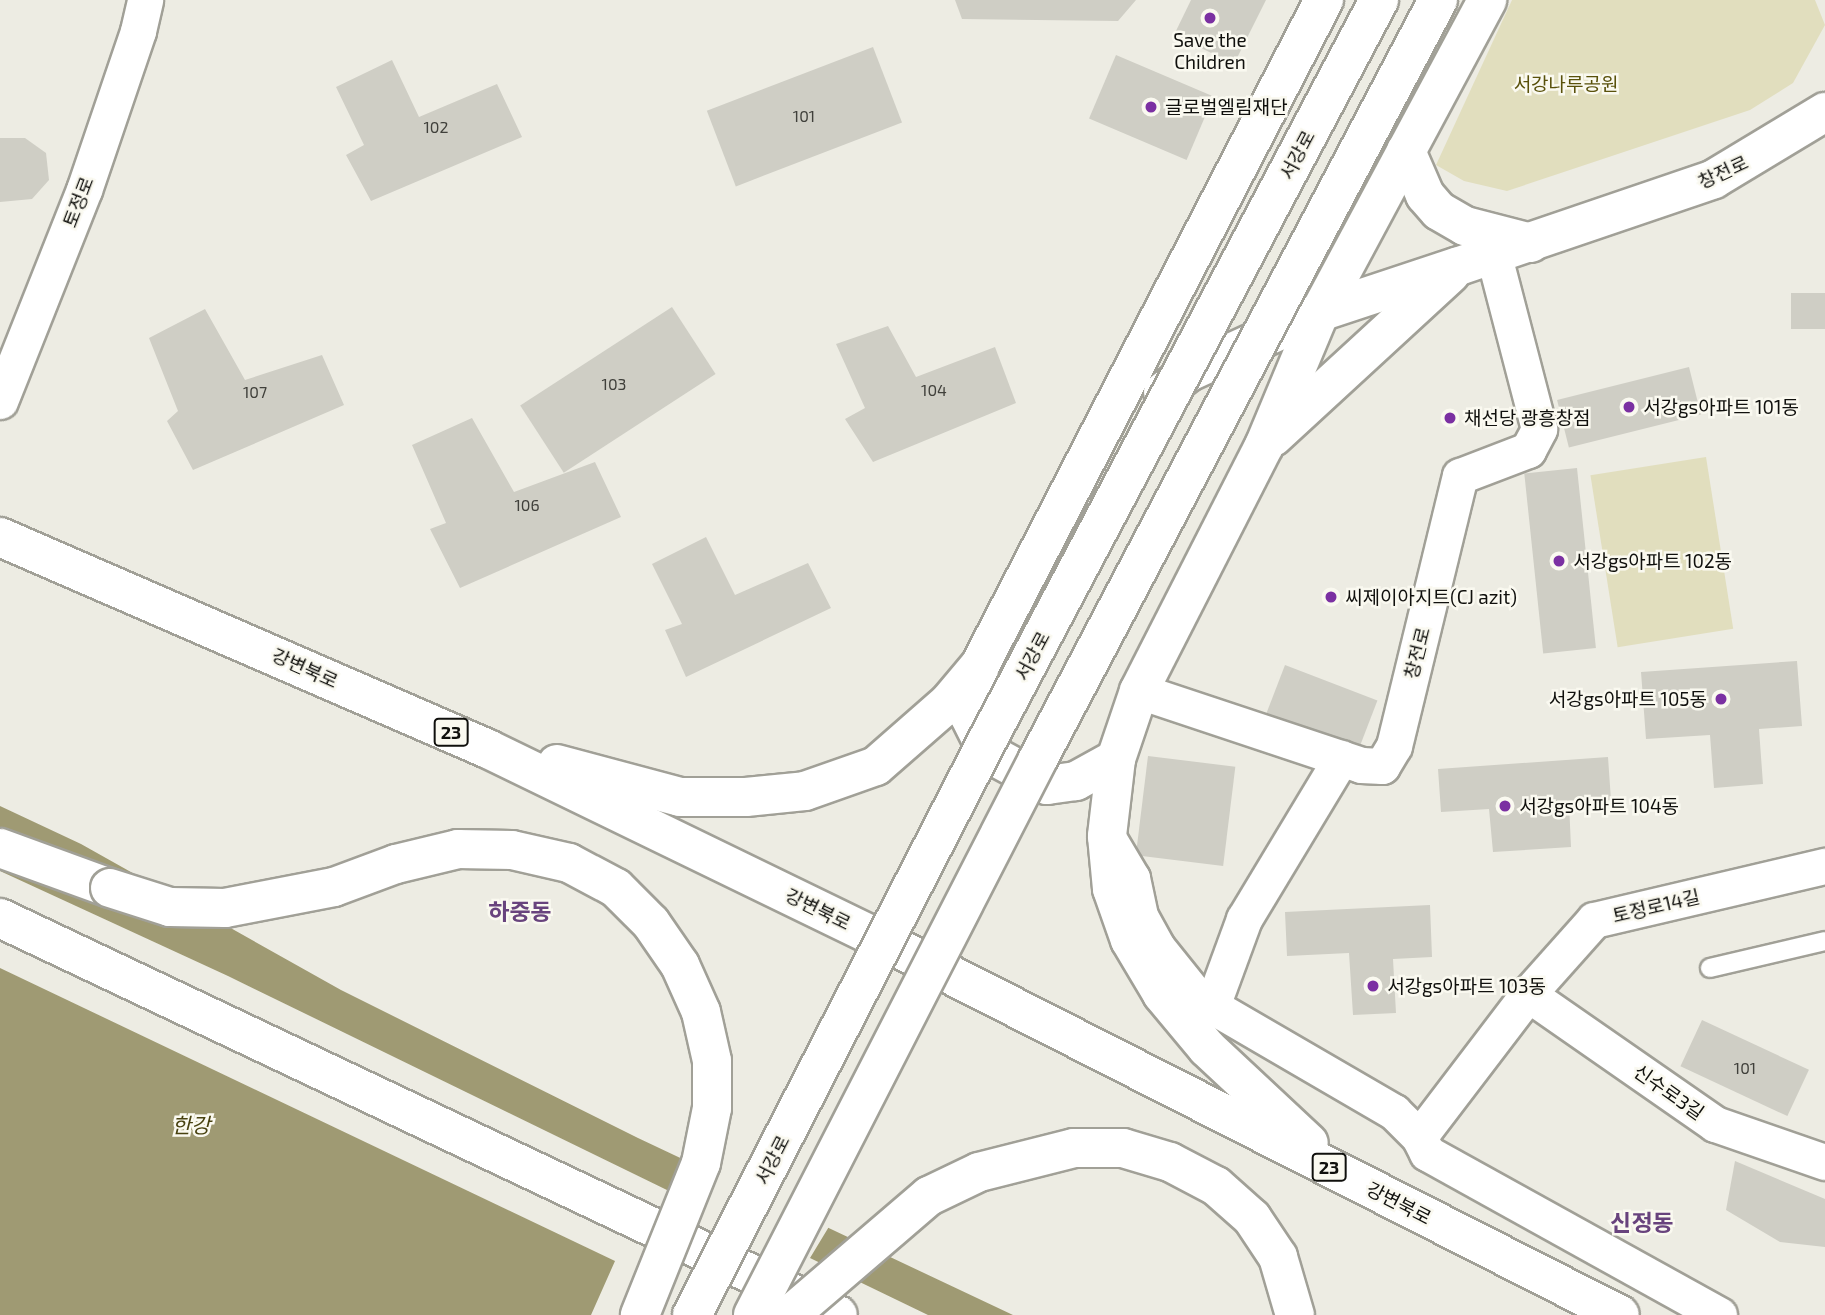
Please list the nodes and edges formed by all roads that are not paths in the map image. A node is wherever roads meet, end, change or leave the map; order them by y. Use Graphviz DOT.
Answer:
graph roads {
  1 [pos="145,0"];
  2 [pos="1324,0"];
  3 [pos="1379,0"];
  4 [pos="1438,0"];
  5 [pos="1487,0"];
  6 [pos="1825,112"];
  7 [pos="1406,151"];
  8 [pos="1531,243"];
  9 [pos="1476,261"];
  10 [pos="1320,312"];
  11 [pos="0,401"];
  12 [pos="1095,441"];
  13 [pos="1264,446"];
  14 [pos="0,537"];
  15 [pos="980,665"];
  16 [pos="1139,691"];
  17 [pos="488,748"];
  18 [pos="1341,758"];
  19 [pos="1116,759"];
  20 [pos="1107,836"];
  21 [pos="0,848"];
  22 [pos="1825,866"];
  23 [pos="0,918"];
  24 [pos="1825,941"];
  25 [pos="1710,968"];
  26 [pos="1528,994"];
  27 [pos="1212,1006"];
  28 [pos="1419,1137"];
  29 [pos="1822,1160"];
  30 [pos="1341,1173"];
  31 [pos="640,1315"];
  32 [pos="692,1315"];
  33 [pos="753,1315"];
  34 [pos="790,1315"];
  35 [pos="838,1315"];
  36 [pos="1295,1315"];
  37 [pos="1620,1315"];
  38 [pos="1719,1315"];
  1 -- 11 [label="street, 토정로"];
  2 -- 12 [label="main road"];
  3 -- 32 [label="main road, 서강로, bridge"];
  4 -- 33 [label="main road, bridge"];
  5 -- 7 [label="main road"];
  6 -- 8 [label="main road, 창전로"];
  7 -- 8 [label="main road"];
  7 -- 10 [label="main road"];
  8 -- 9 [label="main road, 창전로"];
  9 -- 10 [label="main road"];
  9 -- 13 [label="main road"];
  9 -- 18 [label="street, 창전로"];
  10 -- 12 [label="main road"];
  10 -- 13 [label="main road"];
  12 -- 15 [label="main road"];
  13 -- 16 [label="main road"];
  14 -- 17 [label="main road, 강변북로 / 23"];
  15 -- 17 [label="main road"];
  15 -- 19 [label="main road"];
  16 -- 18 [label="street, 창전로"];
  16 -- 19 [label="main road"];
  17 -- 30 [label="main road, 강변북로 / 23"];
  18 -- 27 [label="street"];
  19 -- 20 [label="main road"];
  20 -- 27 [label="street"];
  20 -- 30 [label="main road"];
  21 -- 31 [label="main road, bridge"];
  22 -- 26 [label="street, 토정로14길"];
  23 -- 35 [label="main road, bridge"];
  24 -- 25 [label="lane"];
  26 -- 28 [label="street, 토정로14길"];
  26 -- 29 [label="street, 신수로3길"];
  27 -- 28 [label="street"];
  28 -- 38 [label="street"];
  30 -- 37 [label="main road, 강변북로 / 23"];
  34 -- 36 [label="main road, bridge"];
}
